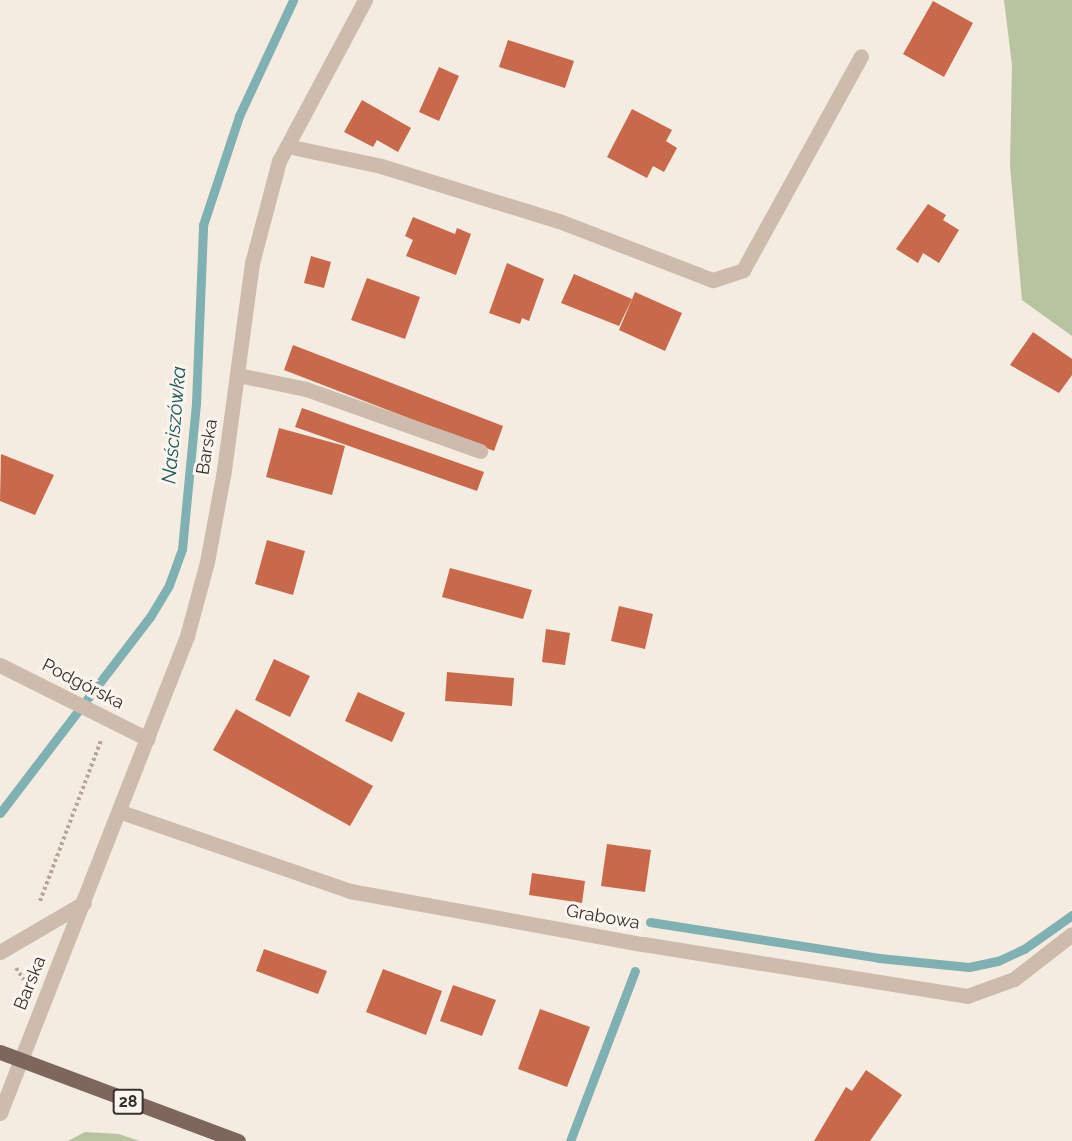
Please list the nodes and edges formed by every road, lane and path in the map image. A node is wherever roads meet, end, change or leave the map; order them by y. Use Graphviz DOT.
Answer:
graph roads {
  1 [pos="365,0"];
  2 [pos="861,56"];
  3 [pos="287,146"];
  4 [pos="238,375"];
  5 [pos="480,451"];
  6 [pos="0,665"];
  7 [pos="108,719"];
  8 [pos="148,740"];
  9 [pos="121,812"];
  10 [pos="84,903"];
  11 [pos="34,910"];
  12 [pos="1072,934"];
  13 [pos="0,952"];
  14 [pos="0,1052"];
  15 [pos="20,1059"];
  16 [pos="0,1113"];
  17 [pos="238,1141"];
  1 -- 3 [label="street, Barska"];
  2 -- 3 [label="street"];
  3 -- 4 [label="street, Barska"];
  4 -- 5 [label="street"];
  4 -- 8 [label="street, Barska"];
  6 -- 7 [label="street, Podgórska"];
  7 -- 8 [label="street, Podgórska"];
  7 -- 11 [label="path"];
  8 -- 9 [label="street, Barska"];
  9 -- 10 [label="street, Barska"];
  9 -- 12 [label="street, Grabowa"];
  10 -- 13 [label="street, Barska"];
  10 -- 15 [label="street, Barska"];
  14 -- 15 [label="main road, 28"];
  15 -- 16 [label="street, Barska"];
  15 -- 17 [label="main road, 28"];
}
